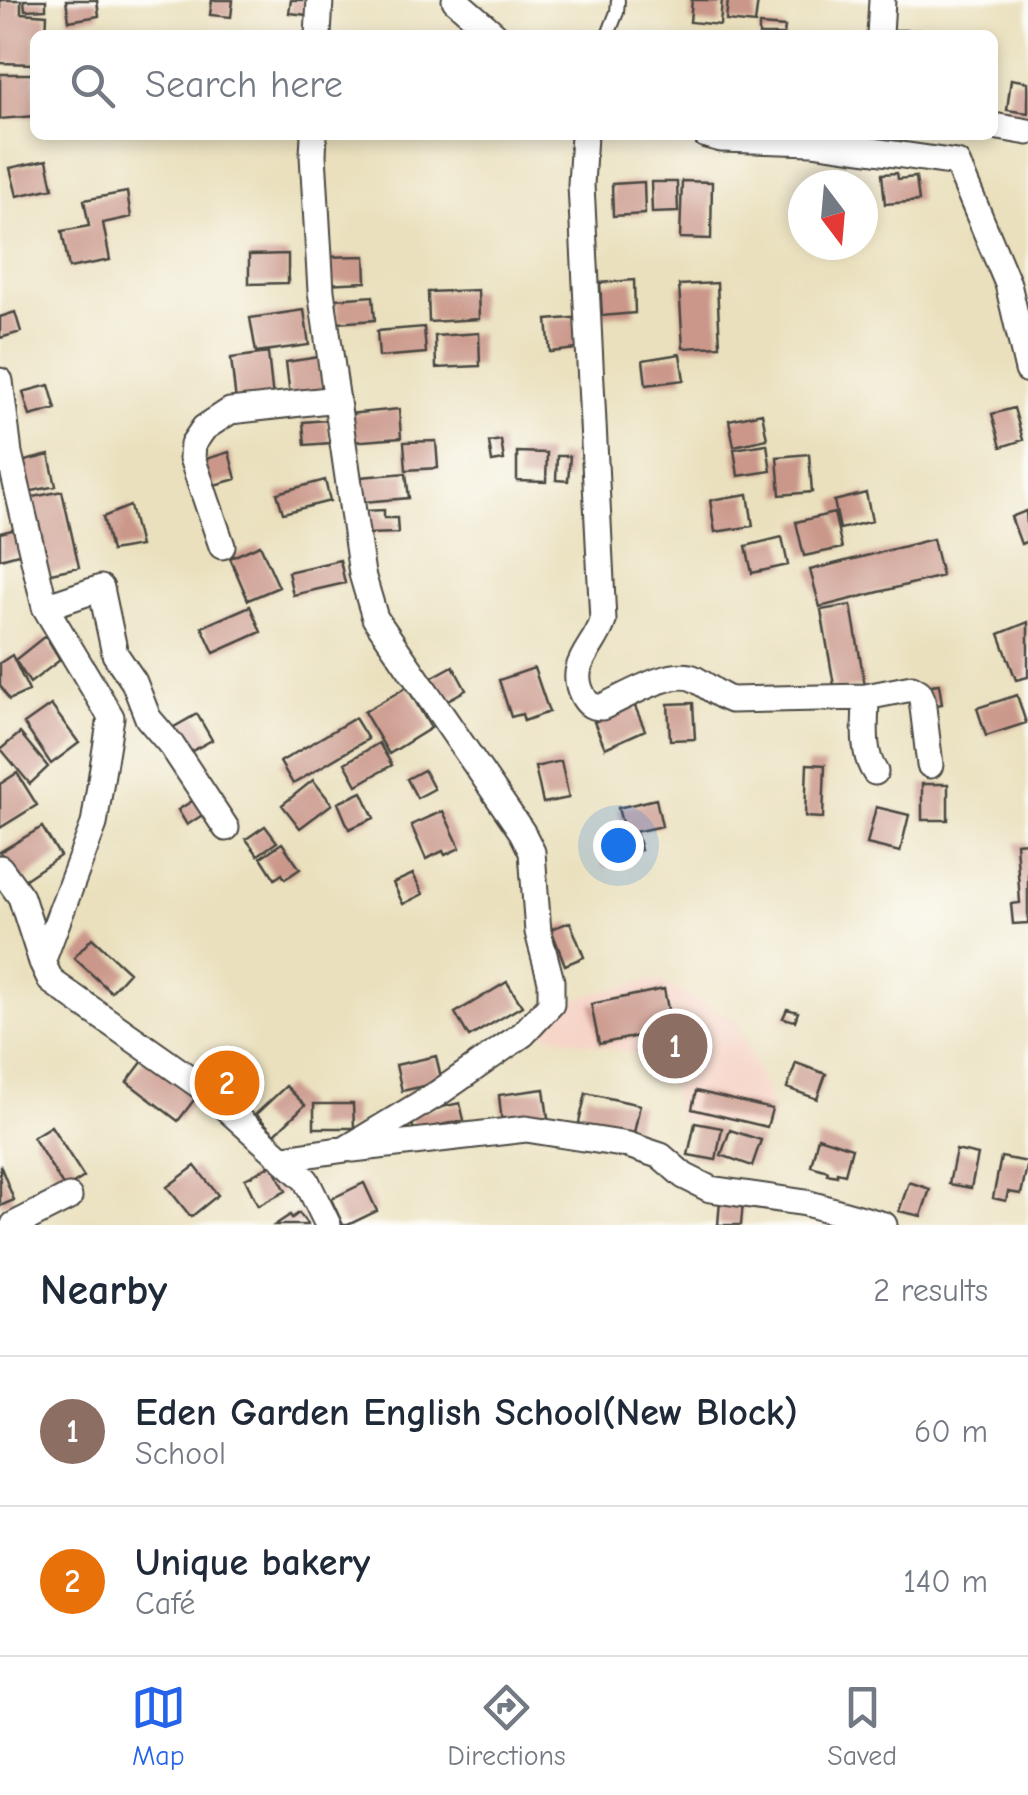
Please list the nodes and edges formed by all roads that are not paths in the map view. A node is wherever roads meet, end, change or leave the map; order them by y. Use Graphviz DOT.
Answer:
graph roads {
  1 [pos="320,0"];
  2 [pos="455,0"];
  3 [pos="618,0"];
  4 [pos="882,0"];
  5 [pos="318,30"];
  6 [pos="489,30"];
  7 [pos="610,30"];
  8 [pos="880,30"];
  9 [pos="998,127"];
  10 [pos="1028,132"];
  11 [pos="314,140"];
  12 [pos="584,140"];
  13 [pos="751,140"];
  14 [pos="1028,370"];
  15 [pos="0,382"];
  16 [pos="337,399"];
  17 [pos="222,546"];
  18 [pos="45,607"];
  19 [pos="866,697"];
  20 [pos="930,765"];
  21 [pos="875,772"];
  22 [pos="226,828"];
  23 [pos="0,868"];
  24 [pos="42,962"];
  25 [pos="346,1149"];
  26 [pos="284,1158"];
  27 [pos="69,1198"];
  28 [pos="14,1225"];
  29 [pos="328,1225"];
  30 [pos="884,1225"];
  1 -- 5 [label="street"];
  2 -- 6 [label="street"];
  3 -- 7 [label="lane"];
  4 -- 8 [label="street"];
  9 -- 10 [label="street"];
  11 -- 16 [label="street"];
  12 -- 19 [label="street"];
  13 -- 14 [label="street"];
  15 -- 18 [label="street"];
  16 -- 17 [label="street"];
  16 -- 25 [label="street"];
  18 -- 22 [label="street"];
  18 -- 24 [label="street"];
  19 -- 20 [label="street"];
  19 -- 21 [label="street"];
  23 -- 24 [label="street"];
  24 -- 26 [label="street"];
  25 -- 26 [label="street"];
  25 -- 30 [label="street"];
  26 -- 29 [label="street"];
  27 -- 28 [label="street"];
}
